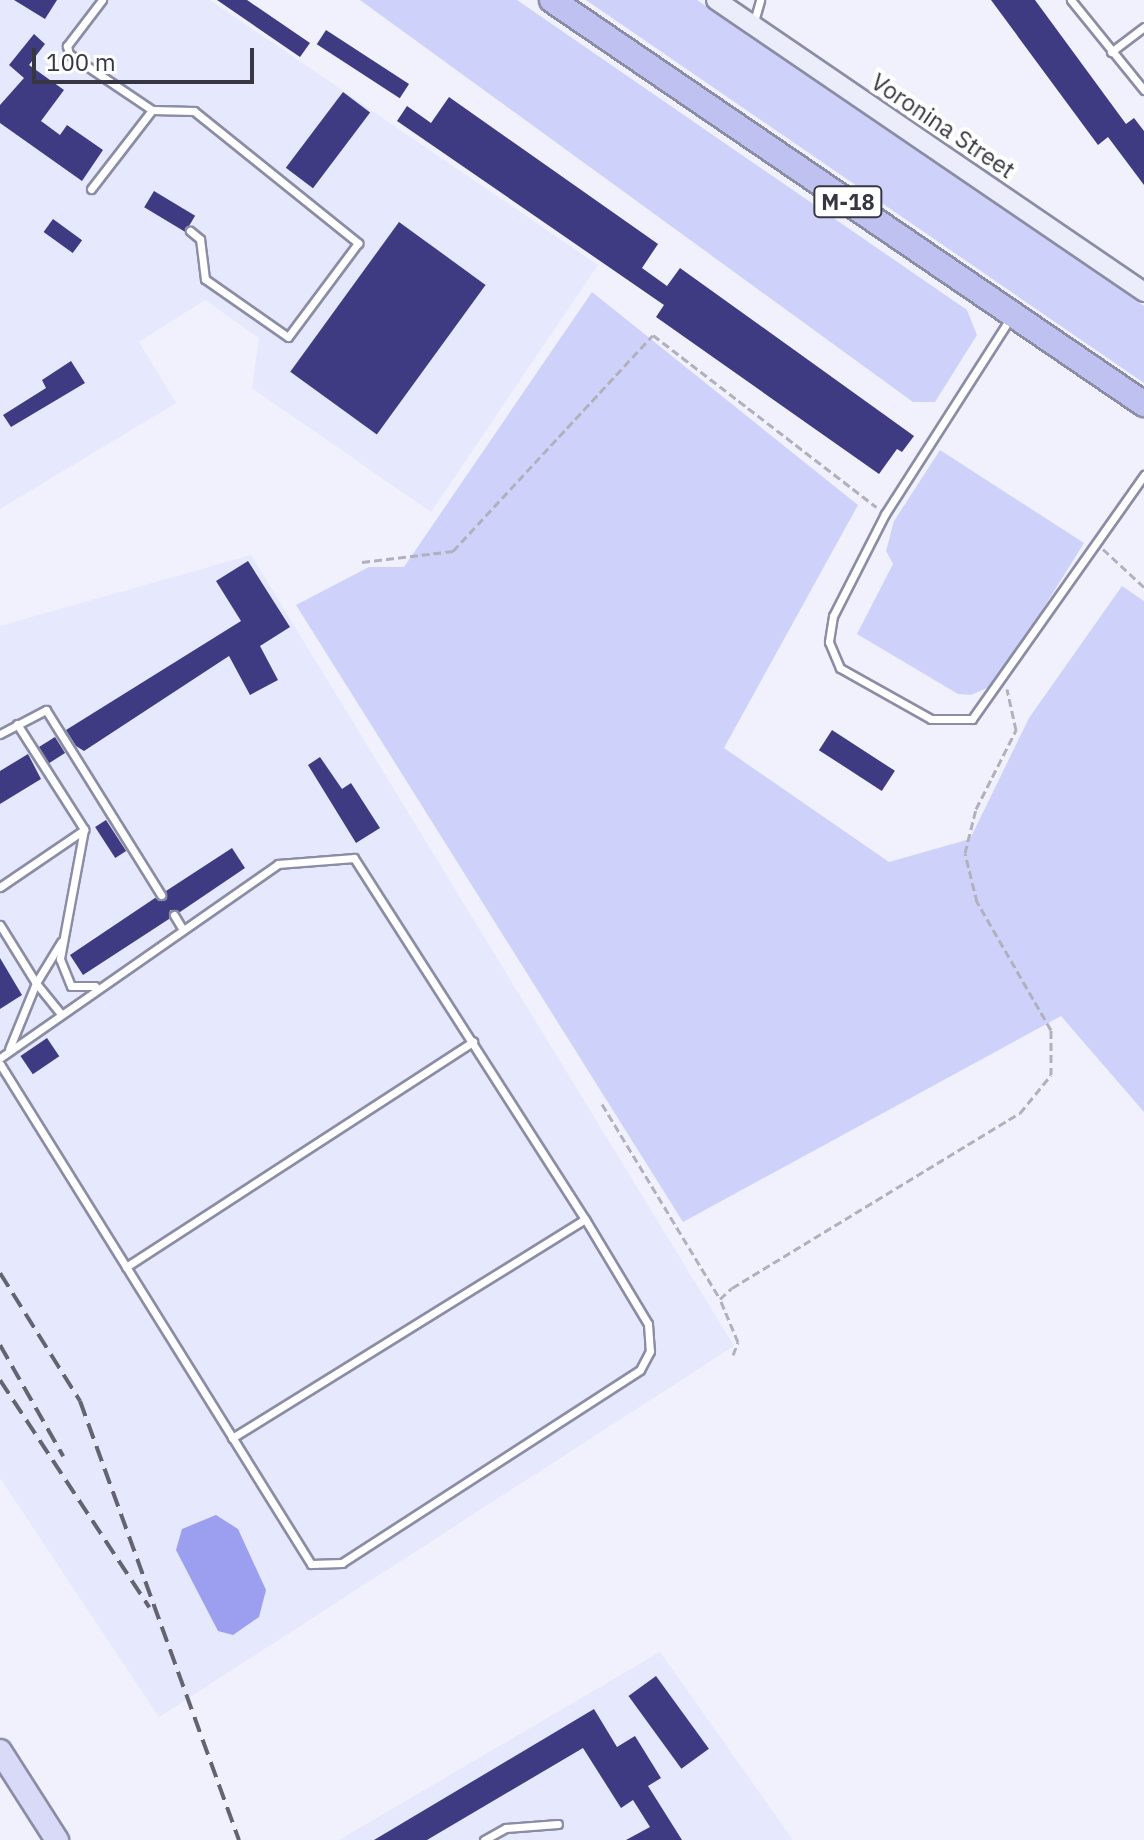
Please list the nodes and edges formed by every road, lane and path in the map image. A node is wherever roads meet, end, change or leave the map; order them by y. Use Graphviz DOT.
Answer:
graph roads {
  1 [pos="102,0"];
  2 [pos="552,0"];
  3 [pos="716,0"];
  4 [pos="760,0"];
  5 [pos="1071,0"];
  6 [pos="753,25"];
  7 [pos="1144,27"];
  8 [pos="1111,52"];
  9 [pos="1144,90"];
  10 [pos="152,110"];
  11 [pos="91,189"];
  12 [pos="190,231"];
  13 [pos="1144,292"];
  14 [pos="1013,315"];
  15 [pos="1144,404"];
  16 [pos="1144,475"];
  17 [pos="885,514"];
  18 [pos="1098,543"];
  19 [pos="362,562"];
  20 [pos="1144,587"];
  21 [pos="1005,682"];
  22 [pos="17,724"];
  23 [pos="0,734"];
  24 [pos="84,829"];
  25 [pos="0,887"];
  26 [pos="161,895"];
  27 [pos="174,915"];
  28 [pos="0,925"];
  29 [pos="183,930"];
  30 [pos="62,940"];
  31 [pos="36,983"];
  32 [pos="101,985"];
  33 [pos="61,1014"];
  34 [pos="473,1042"];
  35 [pos="8,1051"];
  36 [pos="0,1058"];
  37 [pos="0,1064"];
  38 [pos="602,1104"];
  39 [pos="585,1219"];
  40 [pos="126,1267"];
  41 [pos="720,1299"];
  42 [pos="733,1355"];
  43 [pos="232,1438"];
  44 [pos="0,1751"];
  45 [pos="558,1824"];
  46 [pos="57,1840"];
  47 [pos="484,1840"];
  1 -- 10 [label="lane"];
  2 -- 14 [label="highway, М-18"];
  3 -- 6 [label="street, Voronina Street"];
  4 -- 6 [label="lane"];
  5 -- 8 [label="lane"];
  6 -- 13 [label="street, Voronina Street"];
  7 -- 8 [label="lane"];
  8 -- 9 [label="lane"];
  10 -- 11 [label="lane"];
  10 -- 12 [label="lane"];
  14 -- 15 [label="highway, М-18"];
  14 -- 17 [label="lane"];
  16 -- 18 [label="lane"];
  17 -- 19 [label="path"];
  17 -- 21 [label="lane"];
  18 -- 20 [label="path"];
  18 -- 21 [label="lane"];
  21 -- 41 [label="path"];
  22 -- 23 [label="lane"];
  22 -- 24 [label="lane"];
  22 -- 26 [label="lane"];
  24 -- 25 [label="lane"];
  24 -- 30 [label="lane"];
  27 -- 29 [label="lane"];
  28 -- 31 [label="lane"];
  29 -- 32 [label="lane"];
  29 -- 34 [label="lane"];
  30 -- 31 [label="lane"];
  30 -- 32 [label="lane"];
  31 -- 33 [label="lane"];
  31 -- 35 [label="lane"];
  32 -- 33 [label="lane"];
  33 -- 35 [label="lane"];
  34 -- 39 [label="lane"];
  34 -- 40 [label="lane"];
  35 -- 36 [label="lane"];
  37 -- 40 [label="lane"];
  38 -- 41 [label="path"];
  39 -- 43 [label="lane"];
  39 -- 43 [label="lane"];
  40 -- 43 [label="lane"];
  41 -- 42 [label="path"];
  44 -- 46 [label="main road"];
  45 -- 47 [label="lane"];
}
